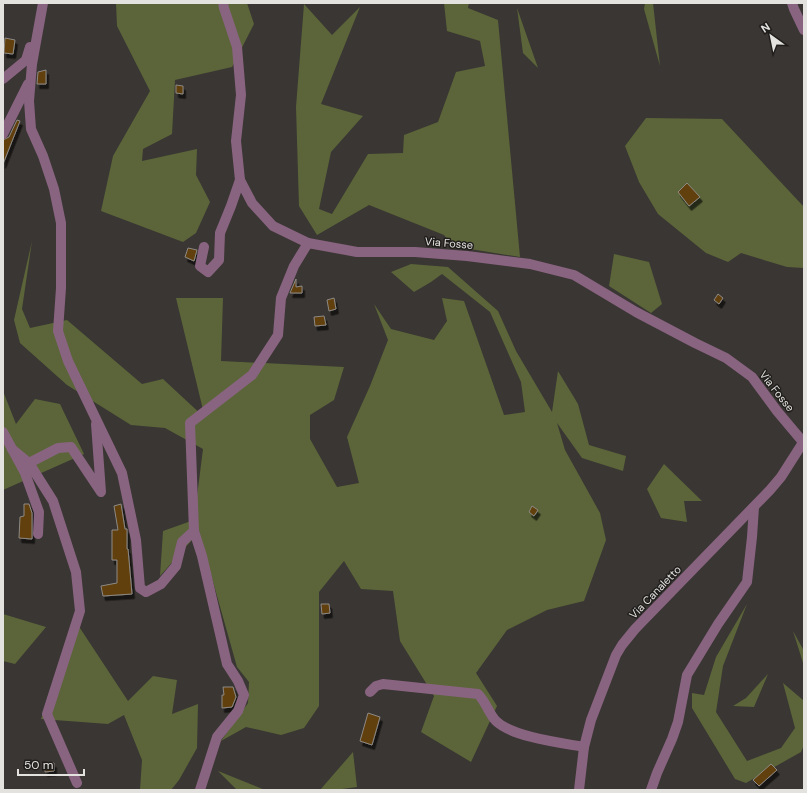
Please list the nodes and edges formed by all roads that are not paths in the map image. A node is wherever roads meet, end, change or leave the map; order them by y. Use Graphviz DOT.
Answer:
graph roads {
  1 [pos="43,3"];
  2 [pos="223,3"];
  3 [pos="792,3"];
  4 [pos="804,30"];
  5 [pos="3,78"];
  6 [pos="31,79"];
  7 [pos="3,134"];
  8 [pos="240,180"];
  9 [pos="308,243"];
  10 [pos="204,247"];
  11 [pos="95,416"];
  12 [pos="3,432"];
  13 [pos="804,442"];
  14 [pos="12,449"];
  15 [pos="30,463"];
  16 [pos="754,507"];
  17 [pos="194,531"];
  18 [pos="38,534"];
  19 [pos="370,692"];
  20 [pos="584,747"];
  21 [pos="77,783"];
  22 [pos="200,790"];
  23 [pos="579,790"];
  24 [pos="651,790"];
  1 -- 5 [label="street"];
  1 -- 6 [label="street"];
  2 -- 8 [label="street, Via Fosse"];
  3 -- 4 [label="street"];
  6 -- 7 [label="street"];
  6 -- 11 [label="street"];
  8 -- 9 [label="street, Via Fosse"];
  8 -- 10 [label="street"];
  9 -- 13 [label="street, Via Fosse"];
  9 -- 17 [label="street"];
  11 -- 15 [label="street"];
  11 -- 17 [label="street"];
  12 -- 14 [label="street"];
  13 -- 16 [label="street, Via Canaletto"];
  14 -- 15 [label="street"];
  14 -- 18 [label="street"];
  15 -- 21 [label="street"];
  16 -- 20 [label="street, Via Canaletto"];
  16 -- 24 [label="street"];
  17 -- 22 [label="street"];
  19 -- 20 [label="street"];
  20 -- 23 [label="street, Via Canaletto"];
}
